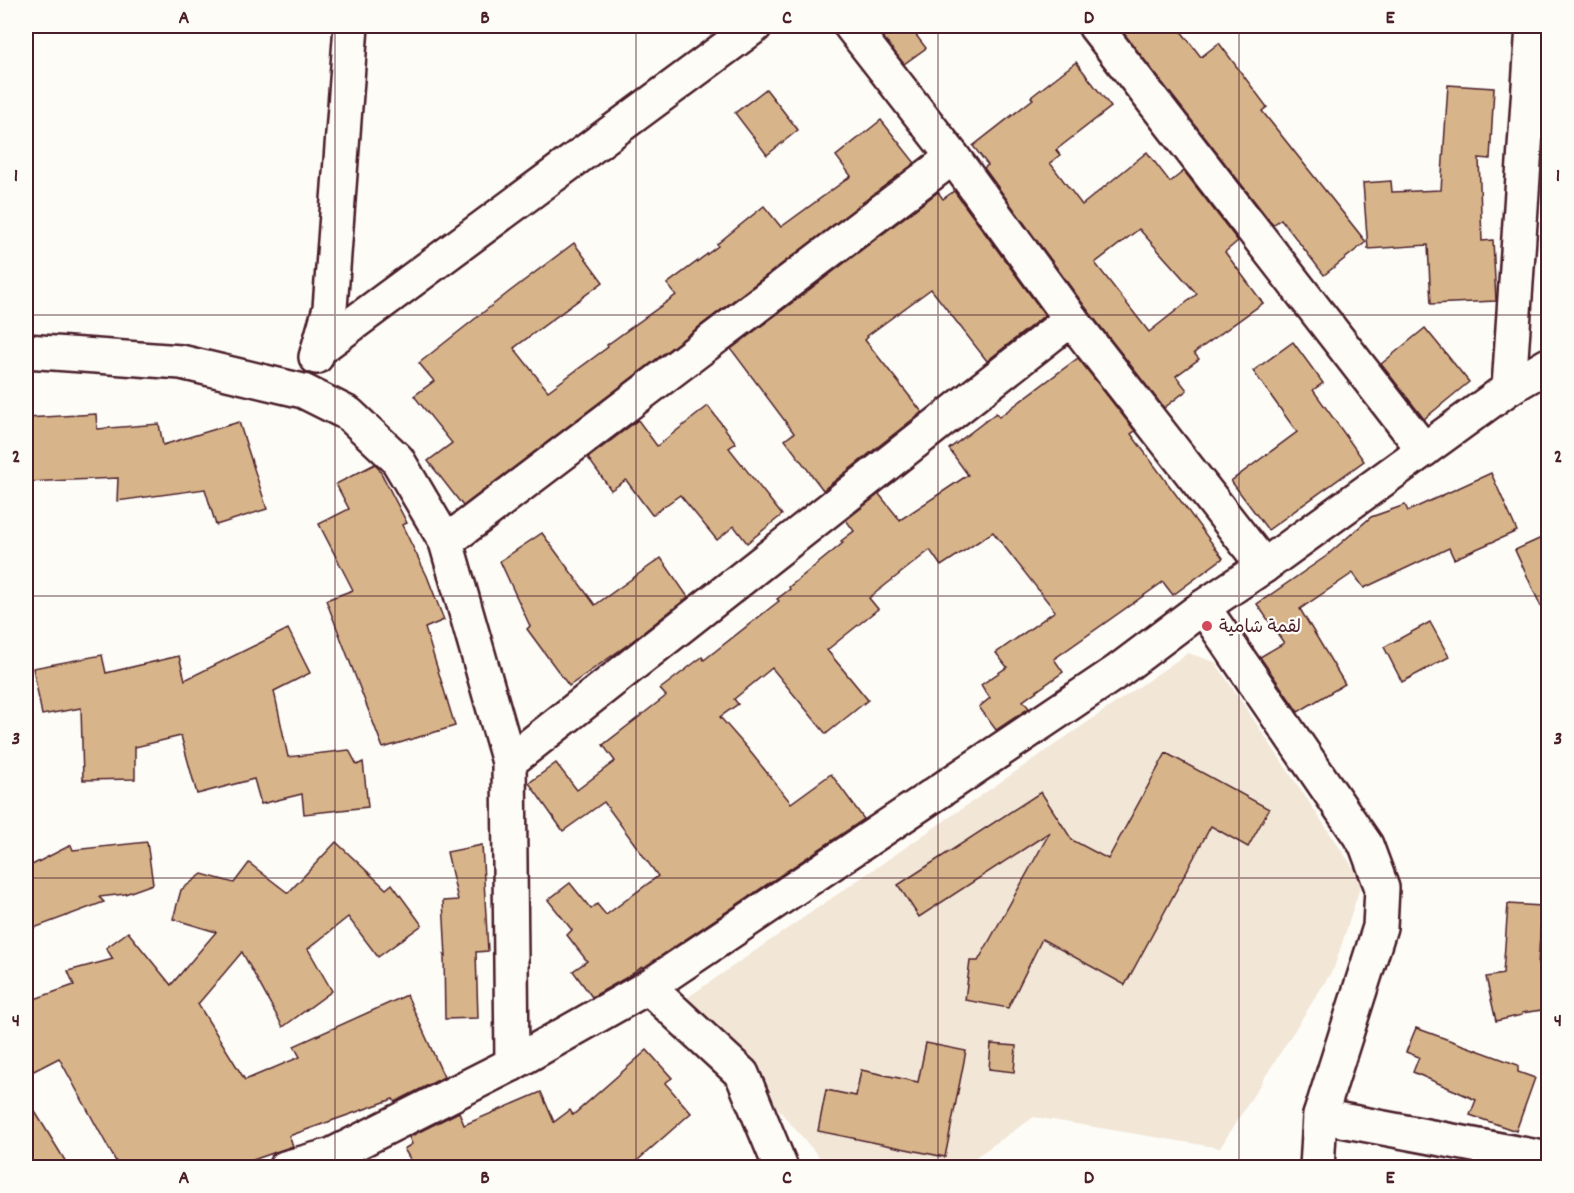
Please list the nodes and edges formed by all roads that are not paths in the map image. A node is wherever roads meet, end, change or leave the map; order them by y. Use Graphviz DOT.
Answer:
graph roads {
  1 [pos="351,26"];
  2 [pos="755,26"];
  3 [pos="851,26"];
  4 [pos="1095,26"];
  5 [pos="1533,26"];
  6 [pos="953,157"];
  7 [pos="1071,319"];
  8 [pos="319,349"];
  9 [pos="26,351"];
  10 [pos="1548,365"];
  11 [pos="1509,388"];
  12 [pos="303,391"];
  13 [pos="1424,450"];
  14 [pos="446,542"];
  15 [pos="1264,566"];
  16 [pos="1203,607"];
  17 [pos="509,762"];
  18 [pos="648,987"];
  19 [pos="512,1064"];
  20 [pos="1320,1116"];
  21 [pos="1548,1159"];
  22 [pos="285,1167"];
  23 [pos="781,1167"];
  24 [pos="1317,1167"];
  1 -- 8 [label="street"];
  2 -- 8 [label="street"];
  3 -- 6 [label="street"];
  4 -- 13 [label="street"];
  5 -- 11 [label="street"];
  6 -- 7 [label="street"];
  6 -- 14 [label="street"];
  7 -- 15 [label="street"];
  7 -- 17 [label="street"];
  8 -- 12 [label="street"];
  9 -- 12 [label="street"];
  10 -- 11 [label="street"];
  11 -- 13 [label="street"];
  12 -- 14 [label="street"];
  13 -- 15 [label="street"];
  14 -- 17 [label="street"];
  15 -- 16 [label="street"];
  16 -- 18 [label="street"];
  16 -- 20 [label="street"];
  17 -- 19 [label="street"];
  18 -- 19 [label="street"];
  18 -- 23 [label="street"];
  19 -- 22 [label="street"];
  20 -- 21 [label="street"];
  20 -- 24 [label="street"];
}
